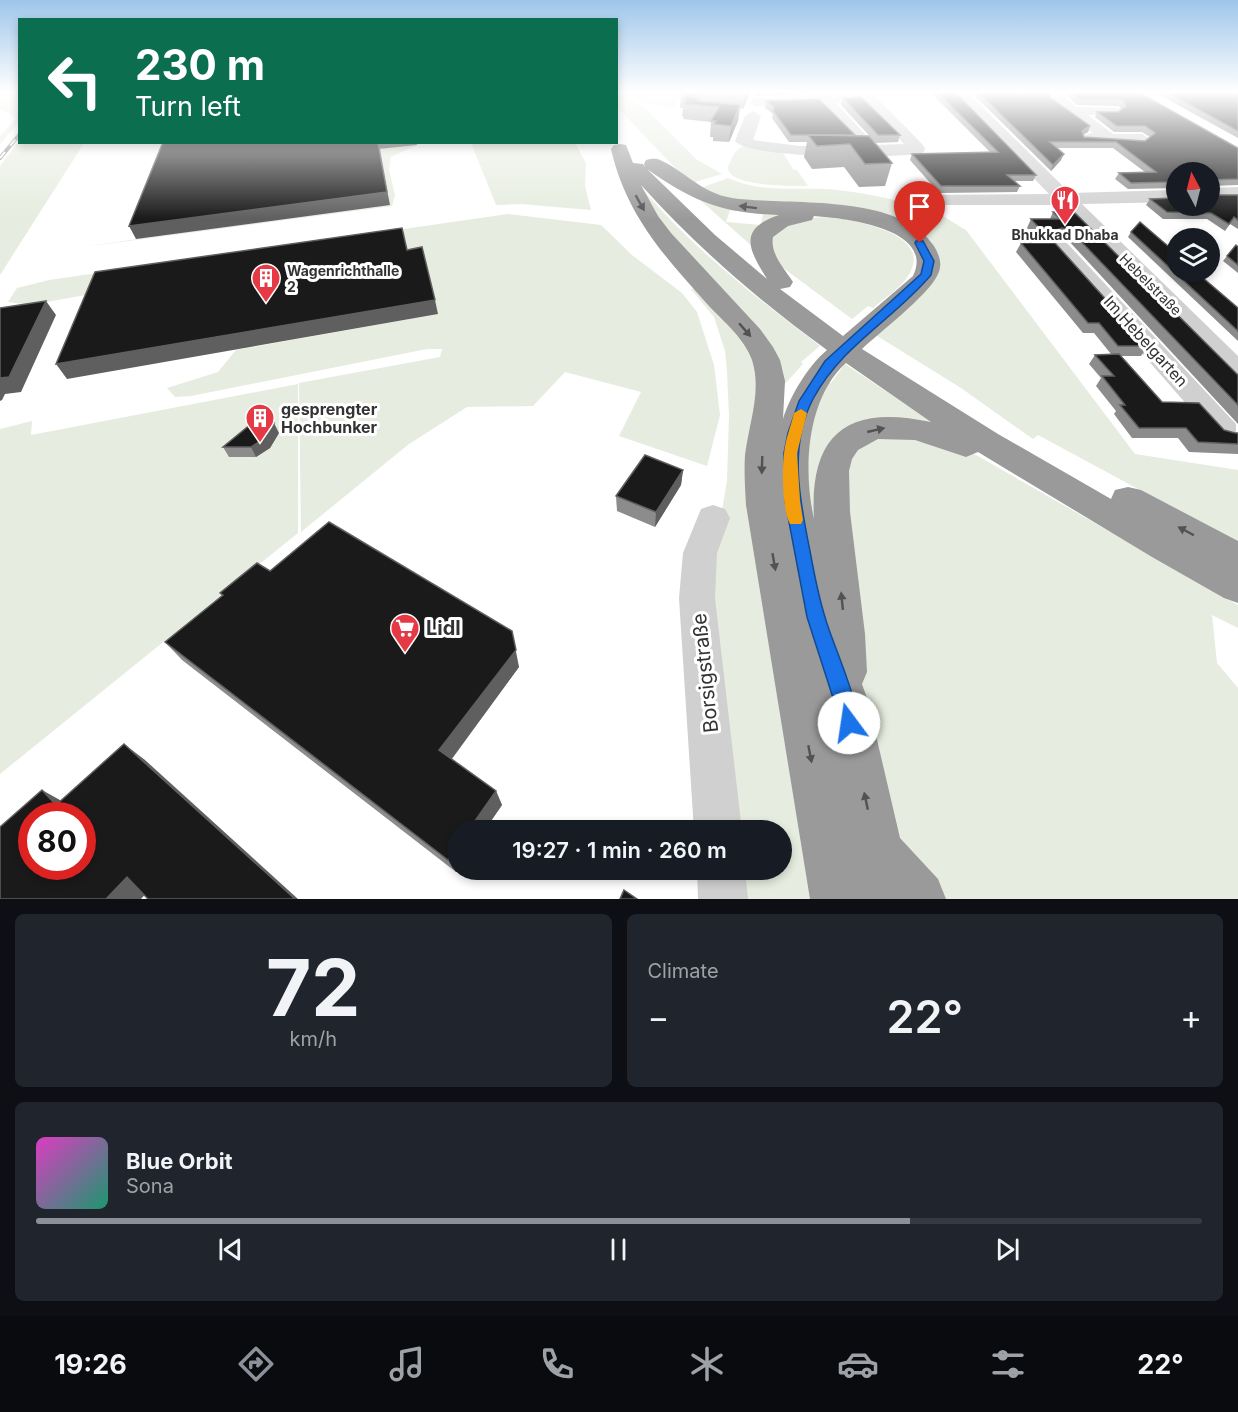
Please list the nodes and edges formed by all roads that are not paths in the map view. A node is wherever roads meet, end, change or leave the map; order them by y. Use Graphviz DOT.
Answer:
graph roads {
  1 [pos="747,135"];
  2 [pos="776,135"];
  3 [pos="858,135"];
  4 [pos="904,135"];
  5 [pos="1002,135"];
  6 [pos="1105,135"];
  7 [pos="1074,138"];
  8 [pos="1109,138"];
  9 [pos="1142,139"];
  10 [pos="620,142"];
  11 [pos="786,148"];
  12 [pos="867,149"];
  13 [pos="652,164"];
  14 [pos="1238,193"];
  15 [pos="1220,194"];
  16 [pos="1166,196"];
  17 [pos="1065,197"];
  18 [pos="912,201"];
  19 [pos="1121,253"];
  20 [pos="781,282"];
  21 [pos="867,323"];
  22 [pos="825,360"];
  23 [pos="1237,369"];
  24 [pos="767,425"];
  25 [pos="1226,431"];
  26 [pos="1039,475"];
  27 [pos="713,518"];
  28 [pos="1238,559"];
  29 [pos="1238,586"];
  30 [pos="845,701"];
  31 [pos="717,820"];
  32 [pos="882,876"];
  33 [pos="722,880"];
  34 [pos="723,899"];
  35 [pos="838,899"];
  36 [pos="918,899"];
  1 -- 11 [label="street"];
  2 -- 11 [label="street"];
  3 -- 12 [label="street"];
  4 -- 12 [label="street"];
  5 -- 17 [label="street, Hebelstraße"];
  6 -- 8 [label="street"];
  7 -- 8 [label="street"];
  8 -- 9 [label="street"];
  10 -- 13 [label="highway"];
  10 -- 24 [label="highway, one-way"];
  10 -- 26 [label="highway"];
  11 -- 12 [label="street"];
  13 -- 20 [label="highway"];
  21 -- 13 [label="highway, one-way"];
  14 -- 15 [label="street"];
  16 -- 17 [label="street"];
  17 -- 18 [label="street"];
  17 -- 19 [label="street, Hebelstraße"];
  19 -- 23 [label="street, Hebelstraße"];
  19 -- 25 [label="street, Im Hebelgarten"];
  20 -- 21 [label="highway"];
  28 -- 20 [label="highway, one-way"];
  21 -- 22 [label="highway"];
  22 -- 24 [label="highway"];
  22 -- 30 [label="highway"];
  24 -- 35 [label="highway, one-way"];
  26 -- 29 [label="highway"];
  30 -- 26 [label="highway, one-way"];
  27 -- 31 [label="street, Borsigstraße"];
  32 -- 30 [label="highway, one-way"];
  32 -- 36 [label="highway"];
  33 -- 34 [label="street"];
}
